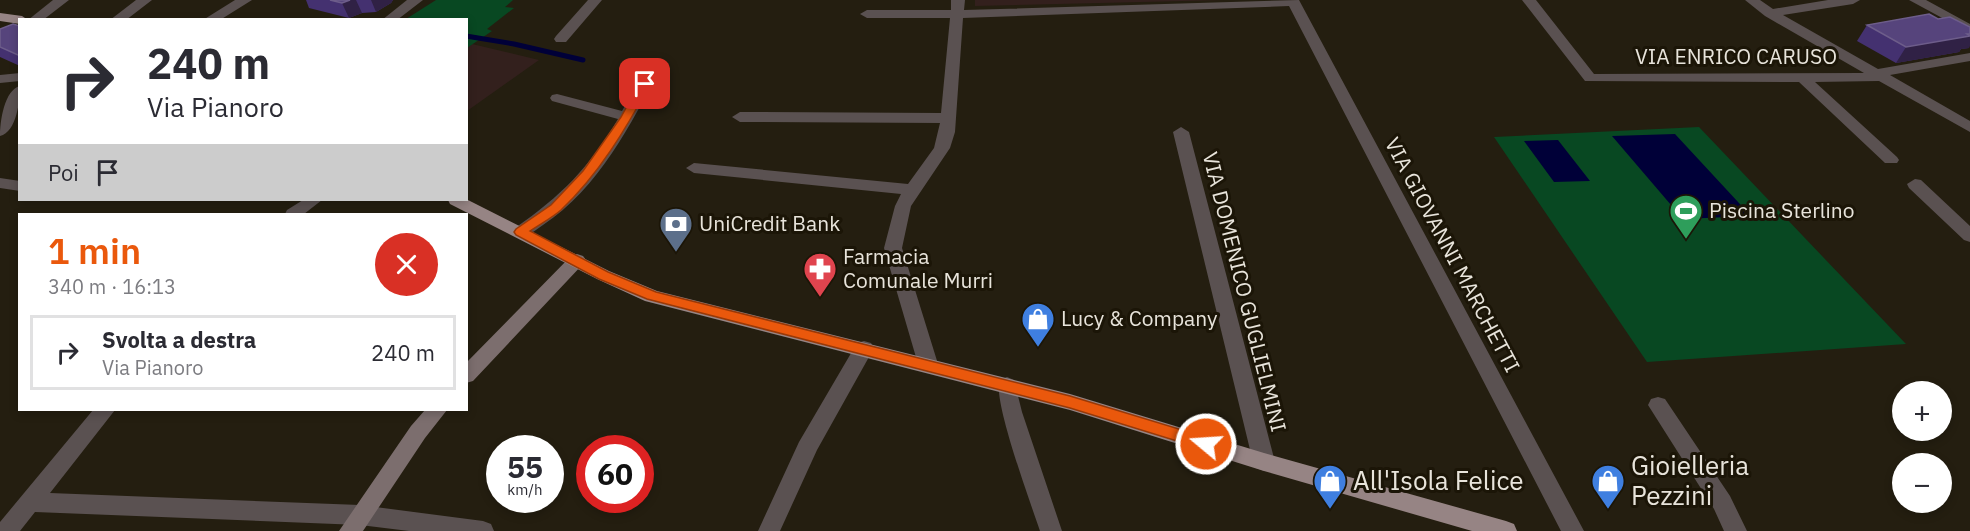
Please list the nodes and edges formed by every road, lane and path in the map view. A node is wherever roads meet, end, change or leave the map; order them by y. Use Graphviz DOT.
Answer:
graph roads {
  1 [pos="62,0"];
  2 [pos="145,0"];
  3 [pos="245,0"];
  4 [pos="416,0"];
  5 [pos="595,0"];
  6 [pos="1529,0"];
  7 [pos="1752,0"];
  8 [pos="1853,0"];
  9 [pos="1916,0"];
  10 [pos="1292,1"];
  11 [pos="957,7"];
  12 [pos="1770,13"];
  13 [pos="867,14"];
  14 [pos="0,17"];
  15 [pos="37,18"];
  16 [pos="119,18"];
  17 [pos="213,18"];
  18 [pos="391,18"];
  19 [pos="18,19"];
  20 [pos="1970,29"];
  21 [pos="561,39"];
  22 [pos="1970,57"];
  23 [pos="654,67"];
  24 [pos="1880,75"];
  25 [pos="18,77"];
  26 [pos="1802,77"];
  27 [pos="0,79"];
  28 [pos="18,94"];
  29 [pos="557,98"];
  30 [pos="627,117"];
  31 [pos="740,117"];
  32 [pos="949,118"];
  33 [pos="1970,127"];
  34 [pos="0,131"];
  35 [pos="1181,132"];
  36 [pos="1891,160"];
  37 [pos="694,168"];
  38 [pos="0,183"];
  39 [pos="1915,184"];
  40 [pos="18,186"];
  41 [pos="912,190"];
  42 [pos="312,201"];
  43 [pos="458,201"];
  44 [pos="294,213"];
  45 [pos="521,232"];
  46 [pos="1970,236"];
  47 [pos="577,260"];
  48 [pos="864,348"];
  49 [pos="928,364"];
  50 [pos="468,374"];
  51 [pos="1007,386"];
  52 [pos="1658,405"];
  53 [pos="104,411"];
  54 [pos="436,411"];
  55 [pos="1264,462"];
  56 [pos="29,502"];
  57 [pos="355,523"];
  58 [pos="1473,527"];
  59 [pos="6,531"];
  60 [pos="483,531"];
  61 [pos="769,531"];
  62 [pos="1051,531"];
  63 [pos="1506,531"];
  64 [pos="1573,531"];
  65 [pos="1736,531"];
  1 -- 15 [label="street"];
  2 -- 16 [label="street"];
  3 -- 17 [label="street"];
  4 -- 18 [label="street"];
  5 -- 21 [label="street"];
  6 -- 26 [label="street, VIA ENRICO CARUSO"];
  7 -- 12 [label="street"];
  8 -- 12 [label="street"];
  9 -- 20 [label="street"];
  10 -- 11 [label="street"];
  10 -- 64 [label="street, VIA GIOVANNI MARCHETTI"];
  11 -- 13 [label="street"];
  11 -- 32 [label="street"];
  12 -- 24 [label="street"];
  14 -- 19 [label="main road"];
  22 -- 24 [label="street, VIA ENRICO CARUSO"];
  23 -- 30 [label="street"];
  24 -- 26 [label="street, VIA ENRICO CARUSO"];
  24 -- 33 [label="street"];
  25 -- 27 [label="street"];
  26 -- 36 [label="street"];
  28 -- 34 [label="street"];
  29 -- 30 [label="street"];
  30 -- 45 [label="street"];
  31 -- 32 [label="street"];
  32 -- 41 [label="street"];
  35 -- 55 [label="street, VIA DOMENICO GUGLIELMINI"];
  37 -- 41 [label="street"];
  38 -- 40 [label="street"];
  39 -- 46 [label="street"];
  41 -- 49 [label="street"];
  42 -- 44 [label="street"];
  43 -- 45 [label="main road"];
  45 -- 47 [label="main road"];
  47 -- 48 [label="main road"];
  47 -- 50 [label="street"];
  48 -- 49 [label="main road"];
  48 -- 61 [label="street"];
  49 -- 51 [label="main road"];
  51 -- 55 [label="main road"];
  51 -- 62 [label="street"];
  52 -- 65 [label="street"];
  53 -- 56 [label="street"];
  54 -- 57 [label="street"];
  55 -- 58 [label="main road"];
  56 -- 57 [label="street"];
  56 -- 59 [label="street"];
  57 -- 60 [label="street"];
  58 -- 63 [label="main road"];
}
